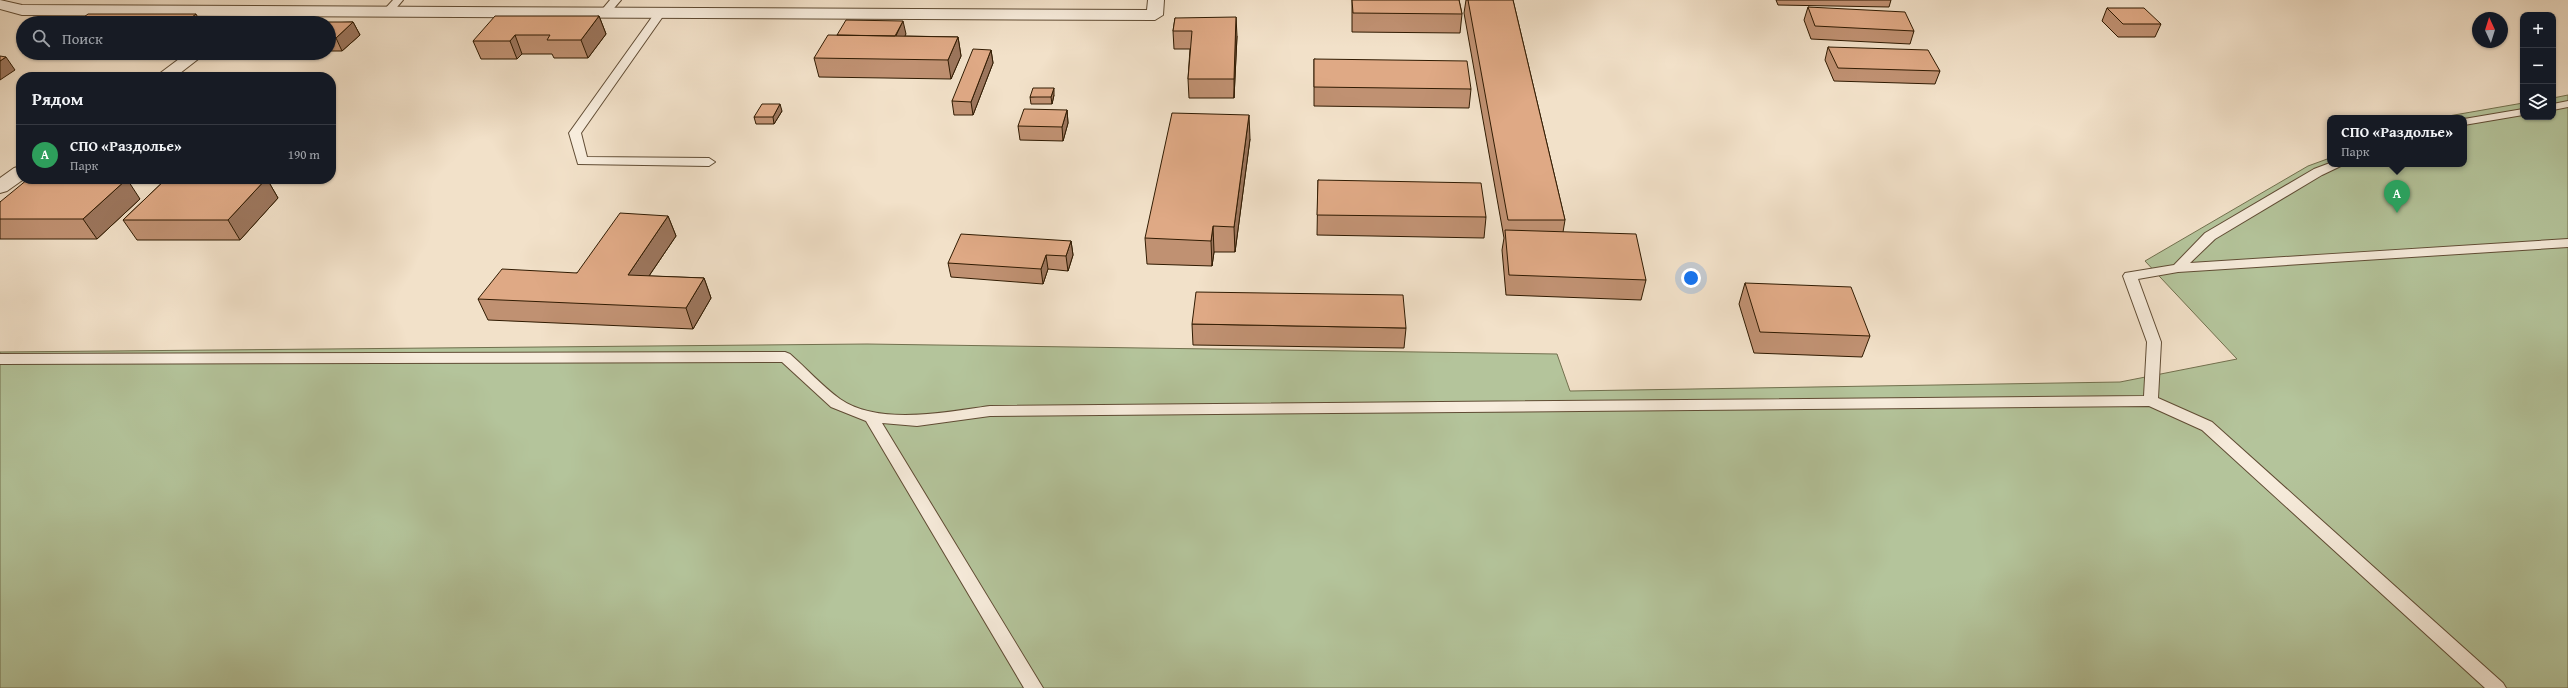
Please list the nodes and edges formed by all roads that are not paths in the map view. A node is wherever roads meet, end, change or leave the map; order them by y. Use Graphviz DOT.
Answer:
graph roads {
  1 [pos="616,0"];
  2 [pos="0,4"];
  3 [pos="393,5"];
  4 [pos="1155,7"];
  5 [pos="249,11"];
  6 [pos="605,12"];
  7 [pos="661,12"];
  8 [pos="243,16"];
  9 [pos="188,60"];
  10 [pos="171,72"];
  11 [pos="2568,104"];
  12 [pos="2556,106"];
  13 [pos="2520,113"];
  14 [pos="2467,121"];
  15 [pos="709,162"];
  16 [pos="2331,167"];
  17 [pos="16,176"];
  18 [pos="0,187"];
  19 [pos="2568,243"];
  20 [pos="2178,268"];
  21 [pos="0,359"];
  22 [pos="2151,401"];
  23 [pos="871,417"];
  24 [pos="1034,688"];
  25 [pos="2497,688"];
  1 -- 6 [label="lane"];
  2 -- 5 [label="street"];
  3 -- 5 [label="street"];
  3 -- 6 [label="street"];
  4 -- 7 [label="street"];
  5 -- 8 [label="street"];
  6 -- 7 [label="street"];
  7 -- 15 [label="lane"];
  9 -- 10 [label="street"];
  11 -- 12 [label="lane"];
  13 -- 14 [label="lane"];
  16 -- 20 [label="lane"];
  17 -- 18 [label="street"];
  19 -- 20 [label="lane"];
  20 -- 22 [label="lane"];
  21 -- 23 [label="lane"];
  22 -- 23 [label="lane"];
  22 -- 25 [label="lane"];
  23 -- 24 [label="lane"];
}
